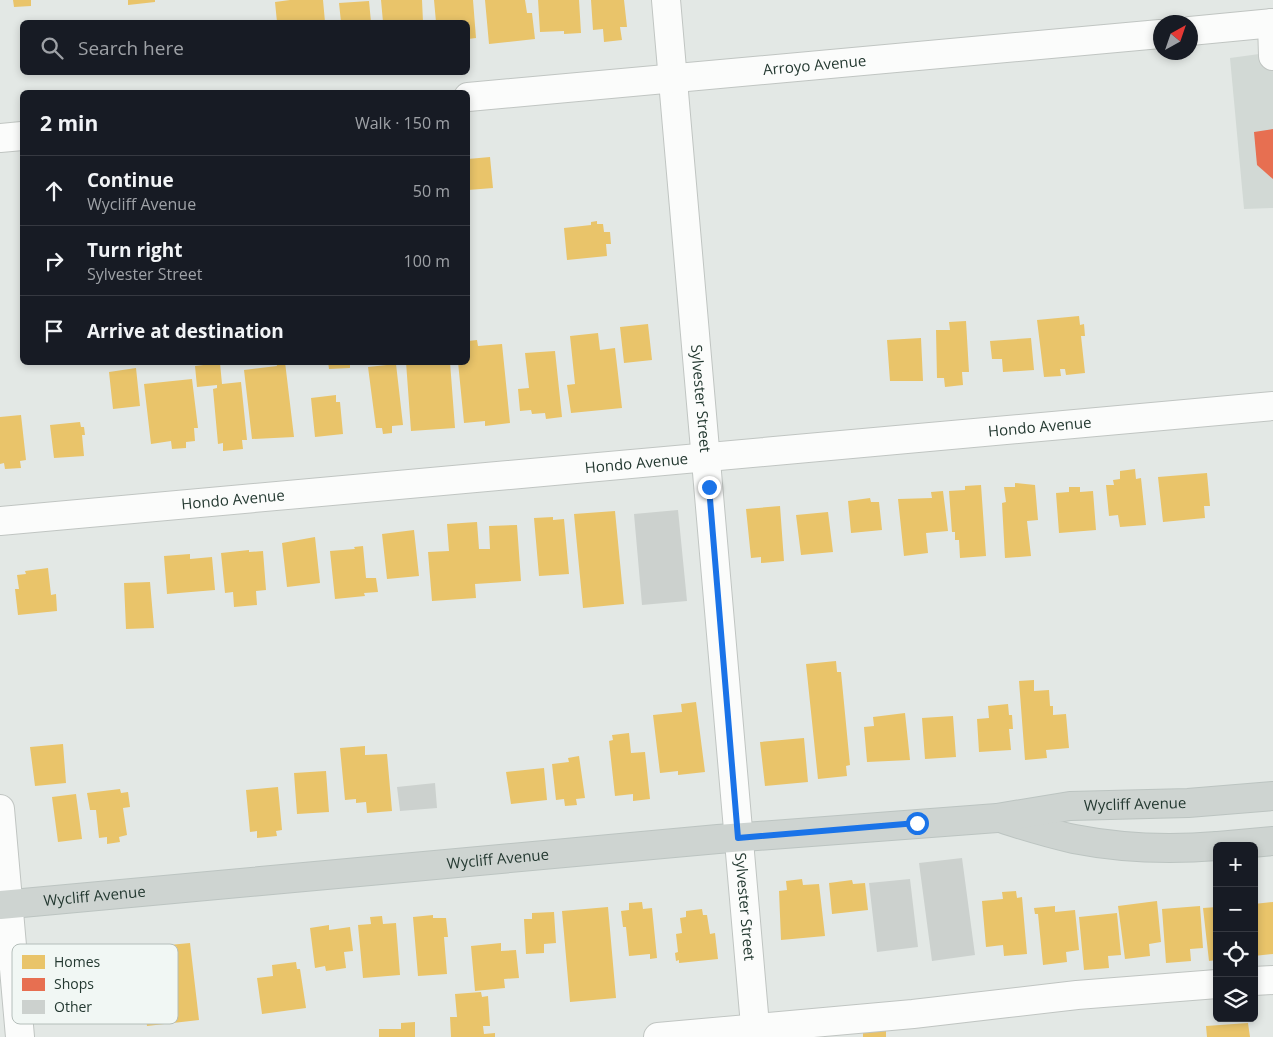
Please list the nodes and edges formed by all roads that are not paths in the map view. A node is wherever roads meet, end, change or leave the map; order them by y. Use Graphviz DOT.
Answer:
graph roads {
  1 [pos="666,0"];
  2 [pos="1273,23"];
  3 [pos="1198,30"];
  4 [pos="1153,35"];
  5 [pos="1273,56"];
  6 [pos="673,79"];
  7 [pos="470,97"];
  8 [pos="20,136"];
  9 [pos="0,138"];
  10 [pos="1273,406"];
  11 [pos="705,458"];
  12 [pos="0,521"];
  13 [pos="1273,796"];
  14 [pos="0,809"];
  15 [pos="997,818"];
  16 [pos="738,838"];
  17 [pos="1273,841"];
  18 [pos="1258,842"];
  19 [pos="1213,846"];
  20 [pos="4,905"];
  21 [pos="12,971"];
  22 [pos="1273,980"];
  23 [pos="1258,982"];
  24 [pos="1213,984"];
  25 [pos="18,1024"];
  26 [pos="756,1032"];
  27 [pos="20,1037"];
  28 [pos="658,1037"];
  1 -- 6 [label="street, Sylvester Street"];
  2 -- 3 [label="street"];
  2 -- 5 [label="street"];
  4 -- 6 [label="street, Arroyo Avenue"];
  6 -- 7 [label="street, Arroyo Avenue"];
  6 -- 11 [label="street, Sylvester Street"];
  8 -- 9 [label="street"];
  10 -- 11 [label="street, Hondo Avenue"];
  11 -- 12 [label="street, Hondo Avenue"];
  11 -- 16 [label="street, Sylvester Street"];
  13 -- 15 [label="main road, Wycliff Avenue"];
  14 -- 20 [label="street"];
  15 -- 16 [label="main road, Wycliff Avenue"];
  15 -- 19 [label="main road, Wycliff Avenue"];
  16 -- 20 [label="main road, Wycliff Avenue"];
  16 -- 26 [label="street, Sylvester Street"];
  17 -- 18 [label="main road, Wycliff Avenue"];
  20 -- 21 [label="street"];
  22 -- 23 [label="street"];
  24 -- 26 [label="street"];
  25 -- 27 [label="street"];
  26 -- 28 [label="street"];
}
